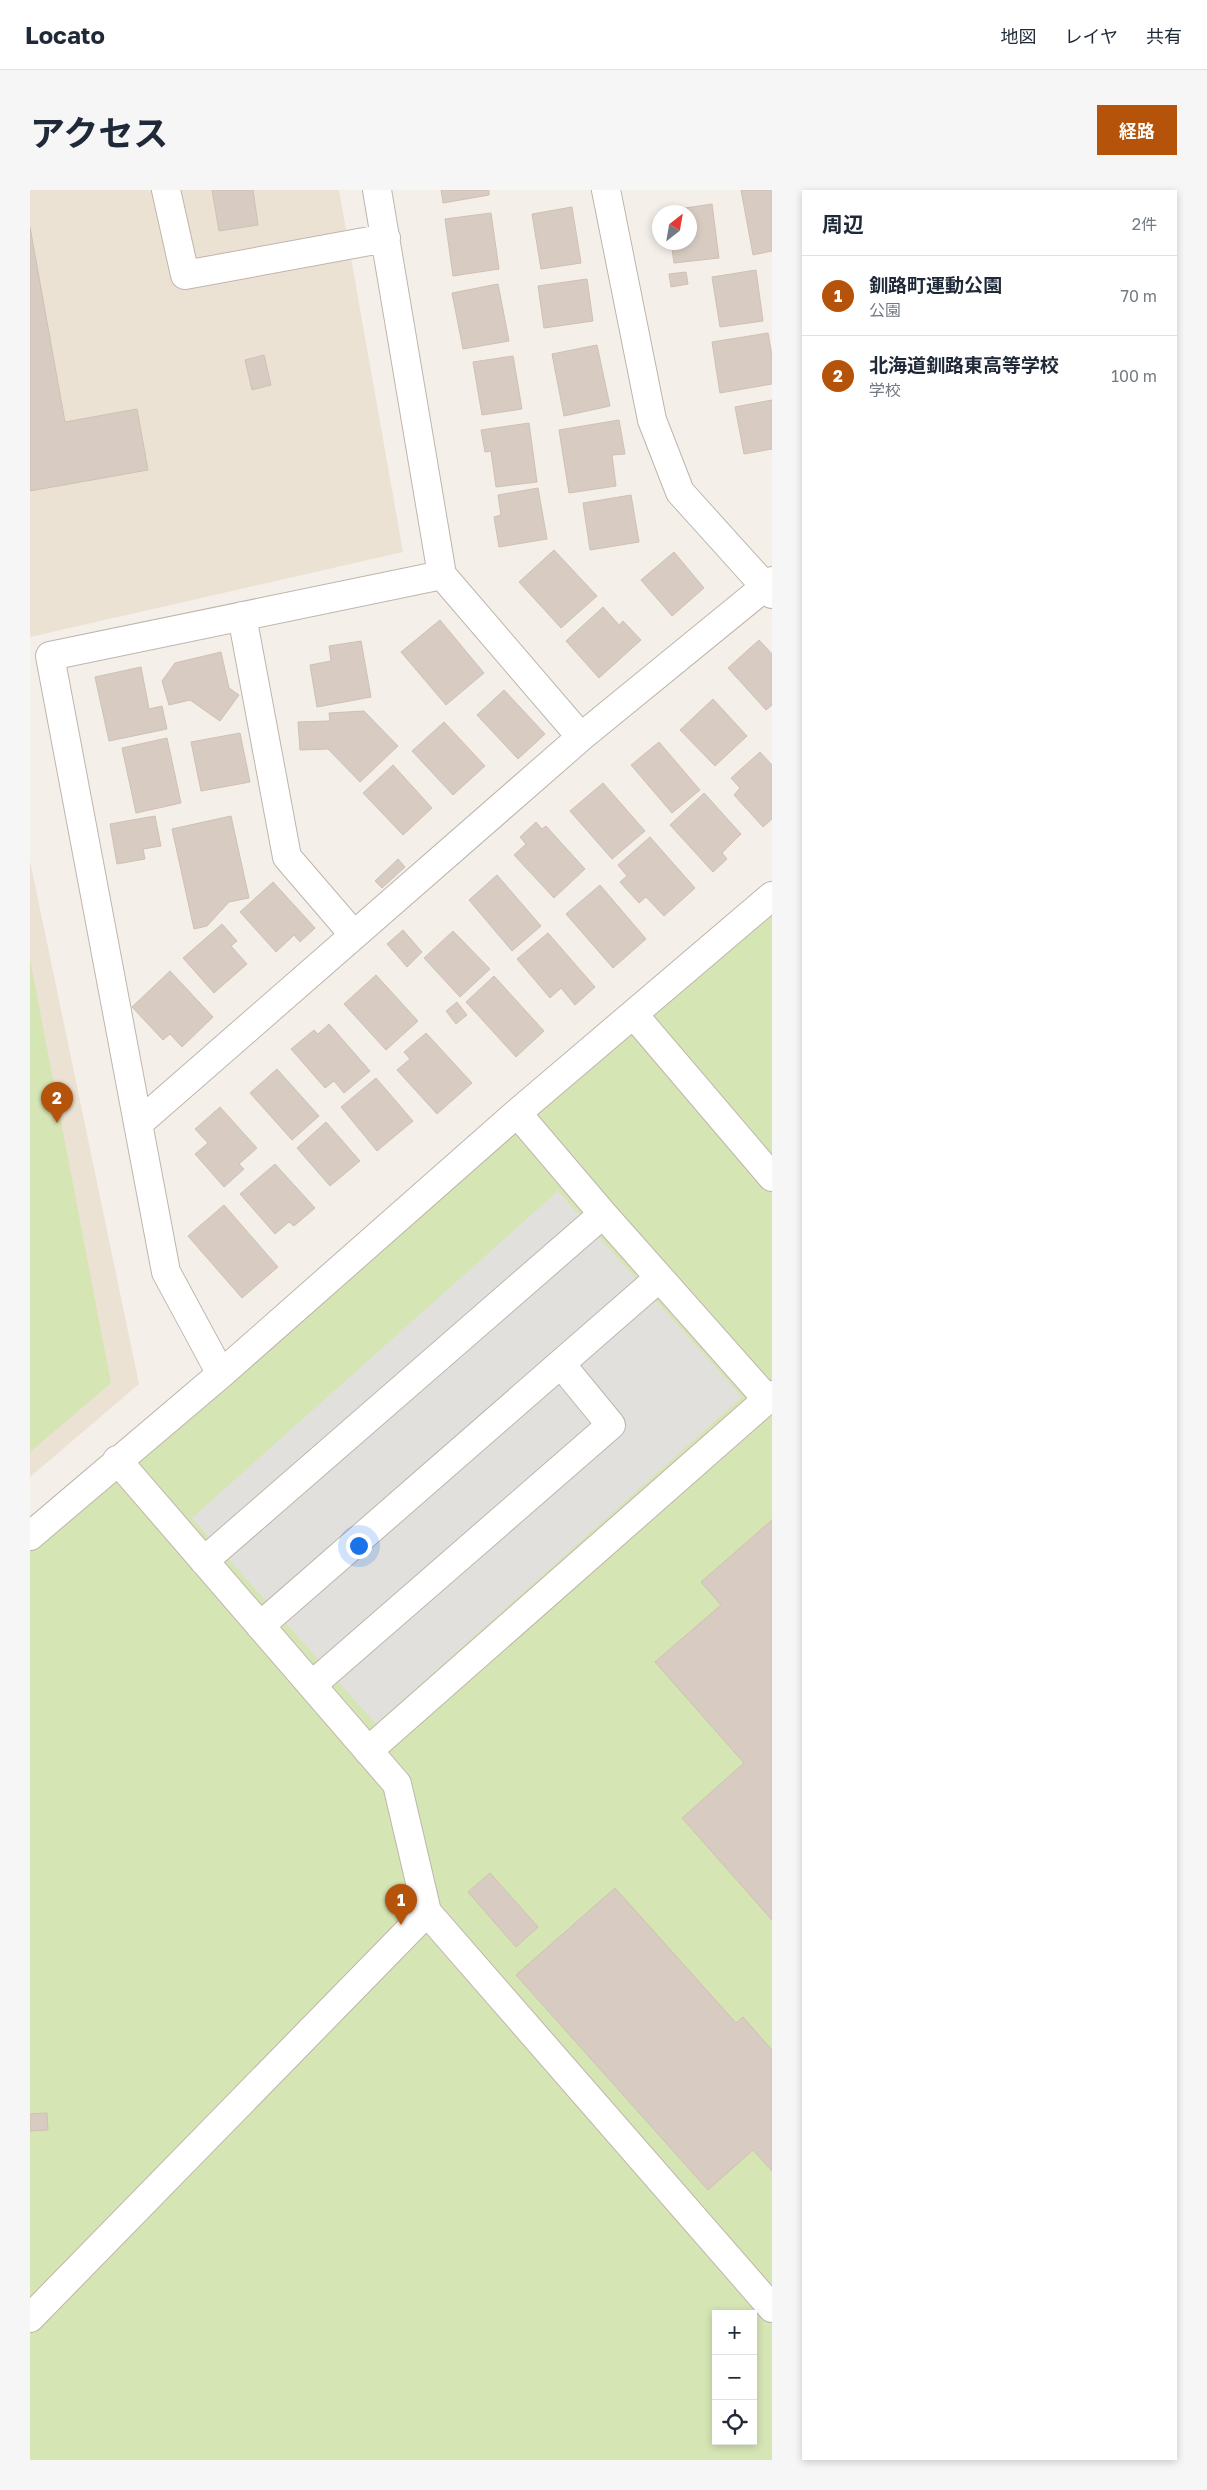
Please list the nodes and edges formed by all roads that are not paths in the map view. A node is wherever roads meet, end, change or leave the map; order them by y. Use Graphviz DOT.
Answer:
graph roads {
  1 [pos="166,190"];
  2 [pos="378,190"];
  3 [pos="606,190"];
  4 [pos="386,238"];
  5 [pos="442,575"];
  6 [pos="770,587"];
  7 [pos="242,616"];
  8 [pos="581,737"];
  9 [pos="772,896"];
  10 [pos="354,934"];
  11 [pos="634,1015"];
  12 [pos="517,1114"];
  13 [pos="139,1123"];
  14 [pos="772,1177"];
  15 [pos="603,1214"];
  16 [pos="659,1278"];
  17 [pos="561,1364"];
  18 [pos="221,1374"];
  19 [pos="770,1397"];
  20 [pos="117,1460"];
  21 [pos="30,1536"];
  22 [pos="204,1561"];
  23 [pos="260,1626"];
  24 [pos="312,1685"];
  25 [pos="368,1751"];
  26 [pos="427,1912"];
  27 [pos="772,2308"];
  28 [pos="30,2318"];
  1 -- 4 [label="street"];
  2 -- 4 [label="street"];
  3 -- 6 [label="street"];
  4 -- 5 [label="street"];
  5 -- 7 [label="street"];
  5 -- 8 [label="street"];
  6 -- 8 [label="street"];
  7 -- 10 [label="street"];
  7 -- 13 [label="street"];
  8 -- 10 [label="street"];
  9 -- 11 [label="street"];
  10 -- 13 [label="street"];
  11 -- 12 [label="street"];
  11 -- 14 [label="street"];
  12 -- 15 [label="street"];
  12 -- 18 [label="street"];
  13 -- 18 [label="street"];
  15 -- 16 [label="street"];
  15 -- 22 [label="street"];
  16 -- 17 [label="street"];
  16 -- 19 [label="street"];
  17 -- 23 [label="street"];
  17 -- 24 [label="street"];
  18 -- 20 [label="street"];
  19 -- 25 [label="street"];
  20 -- 21 [label="street"];
  20 -- 22 [label="street"];
  22 -- 23 [label="street"];
  23 -- 24 [label="street"];
  24 -- 25 [label="street"];
  25 -- 26 [label="street"];
  26 -- 27 [label="street"];
  26 -- 28 [label="street"];
}
